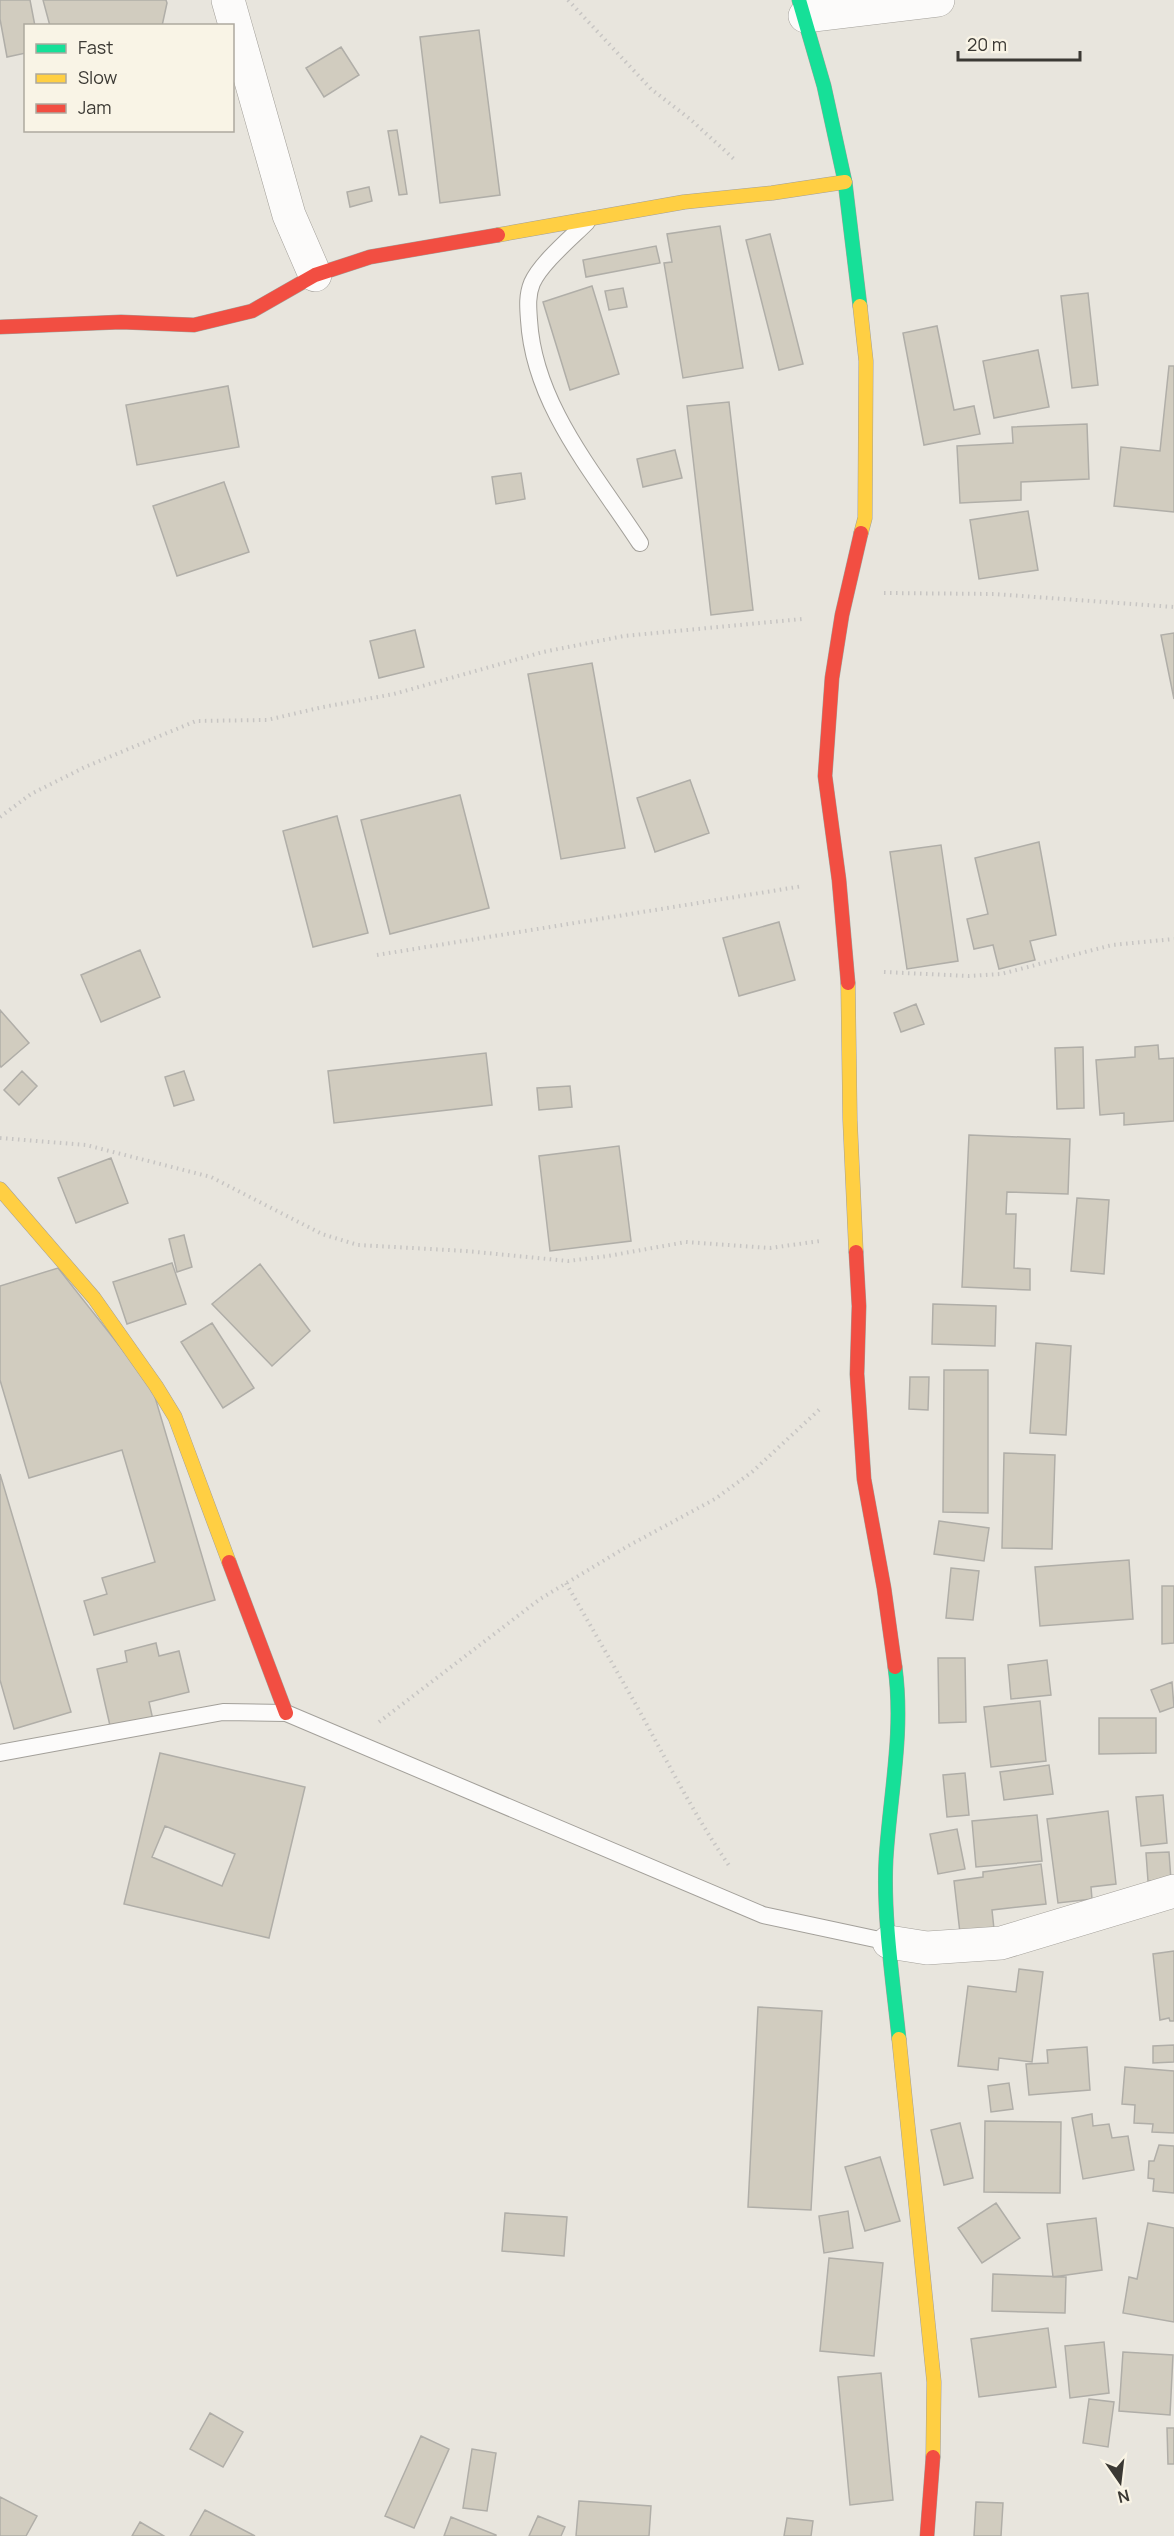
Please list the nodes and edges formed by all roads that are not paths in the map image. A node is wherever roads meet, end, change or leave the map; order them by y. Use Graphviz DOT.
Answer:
graph roads {
  1 [pos="228,0"];
  2 [pos="938,0"];
  3 [pos="802,8"];
  4 [pos="845,182"];
  5 [pos="590,219"];
  6 [pos="315,275"];
  7 [pos="0,327"];
  8 [pos="640,543"];
  9 [pos="0,1189"];
  10 [pos="285,1713"];
  11 [pos="0,1753"];
  12 [pos="1174,1890"];
  13 [pos="889,1942"];
  14 [pos="927,2536"];
  1 -- 6 [label="street"];
  2 -- 3 [label="street"];
  3 -- 4 [label="street"];
  4 -- 5 [label="street"];
  4 -- 13 [label="street"];
  5 -- 6 [label="street"];
  5 -- 8 [label="lane"];
  6 -- 7 [label="street"];
  9 -- 10 [label="street"];
  10 -- 11 [label="lane"];
  10 -- 13 [label="lane"];
  12 -- 13 [label="street"];
  13 -- 14 [label="street"];
}
